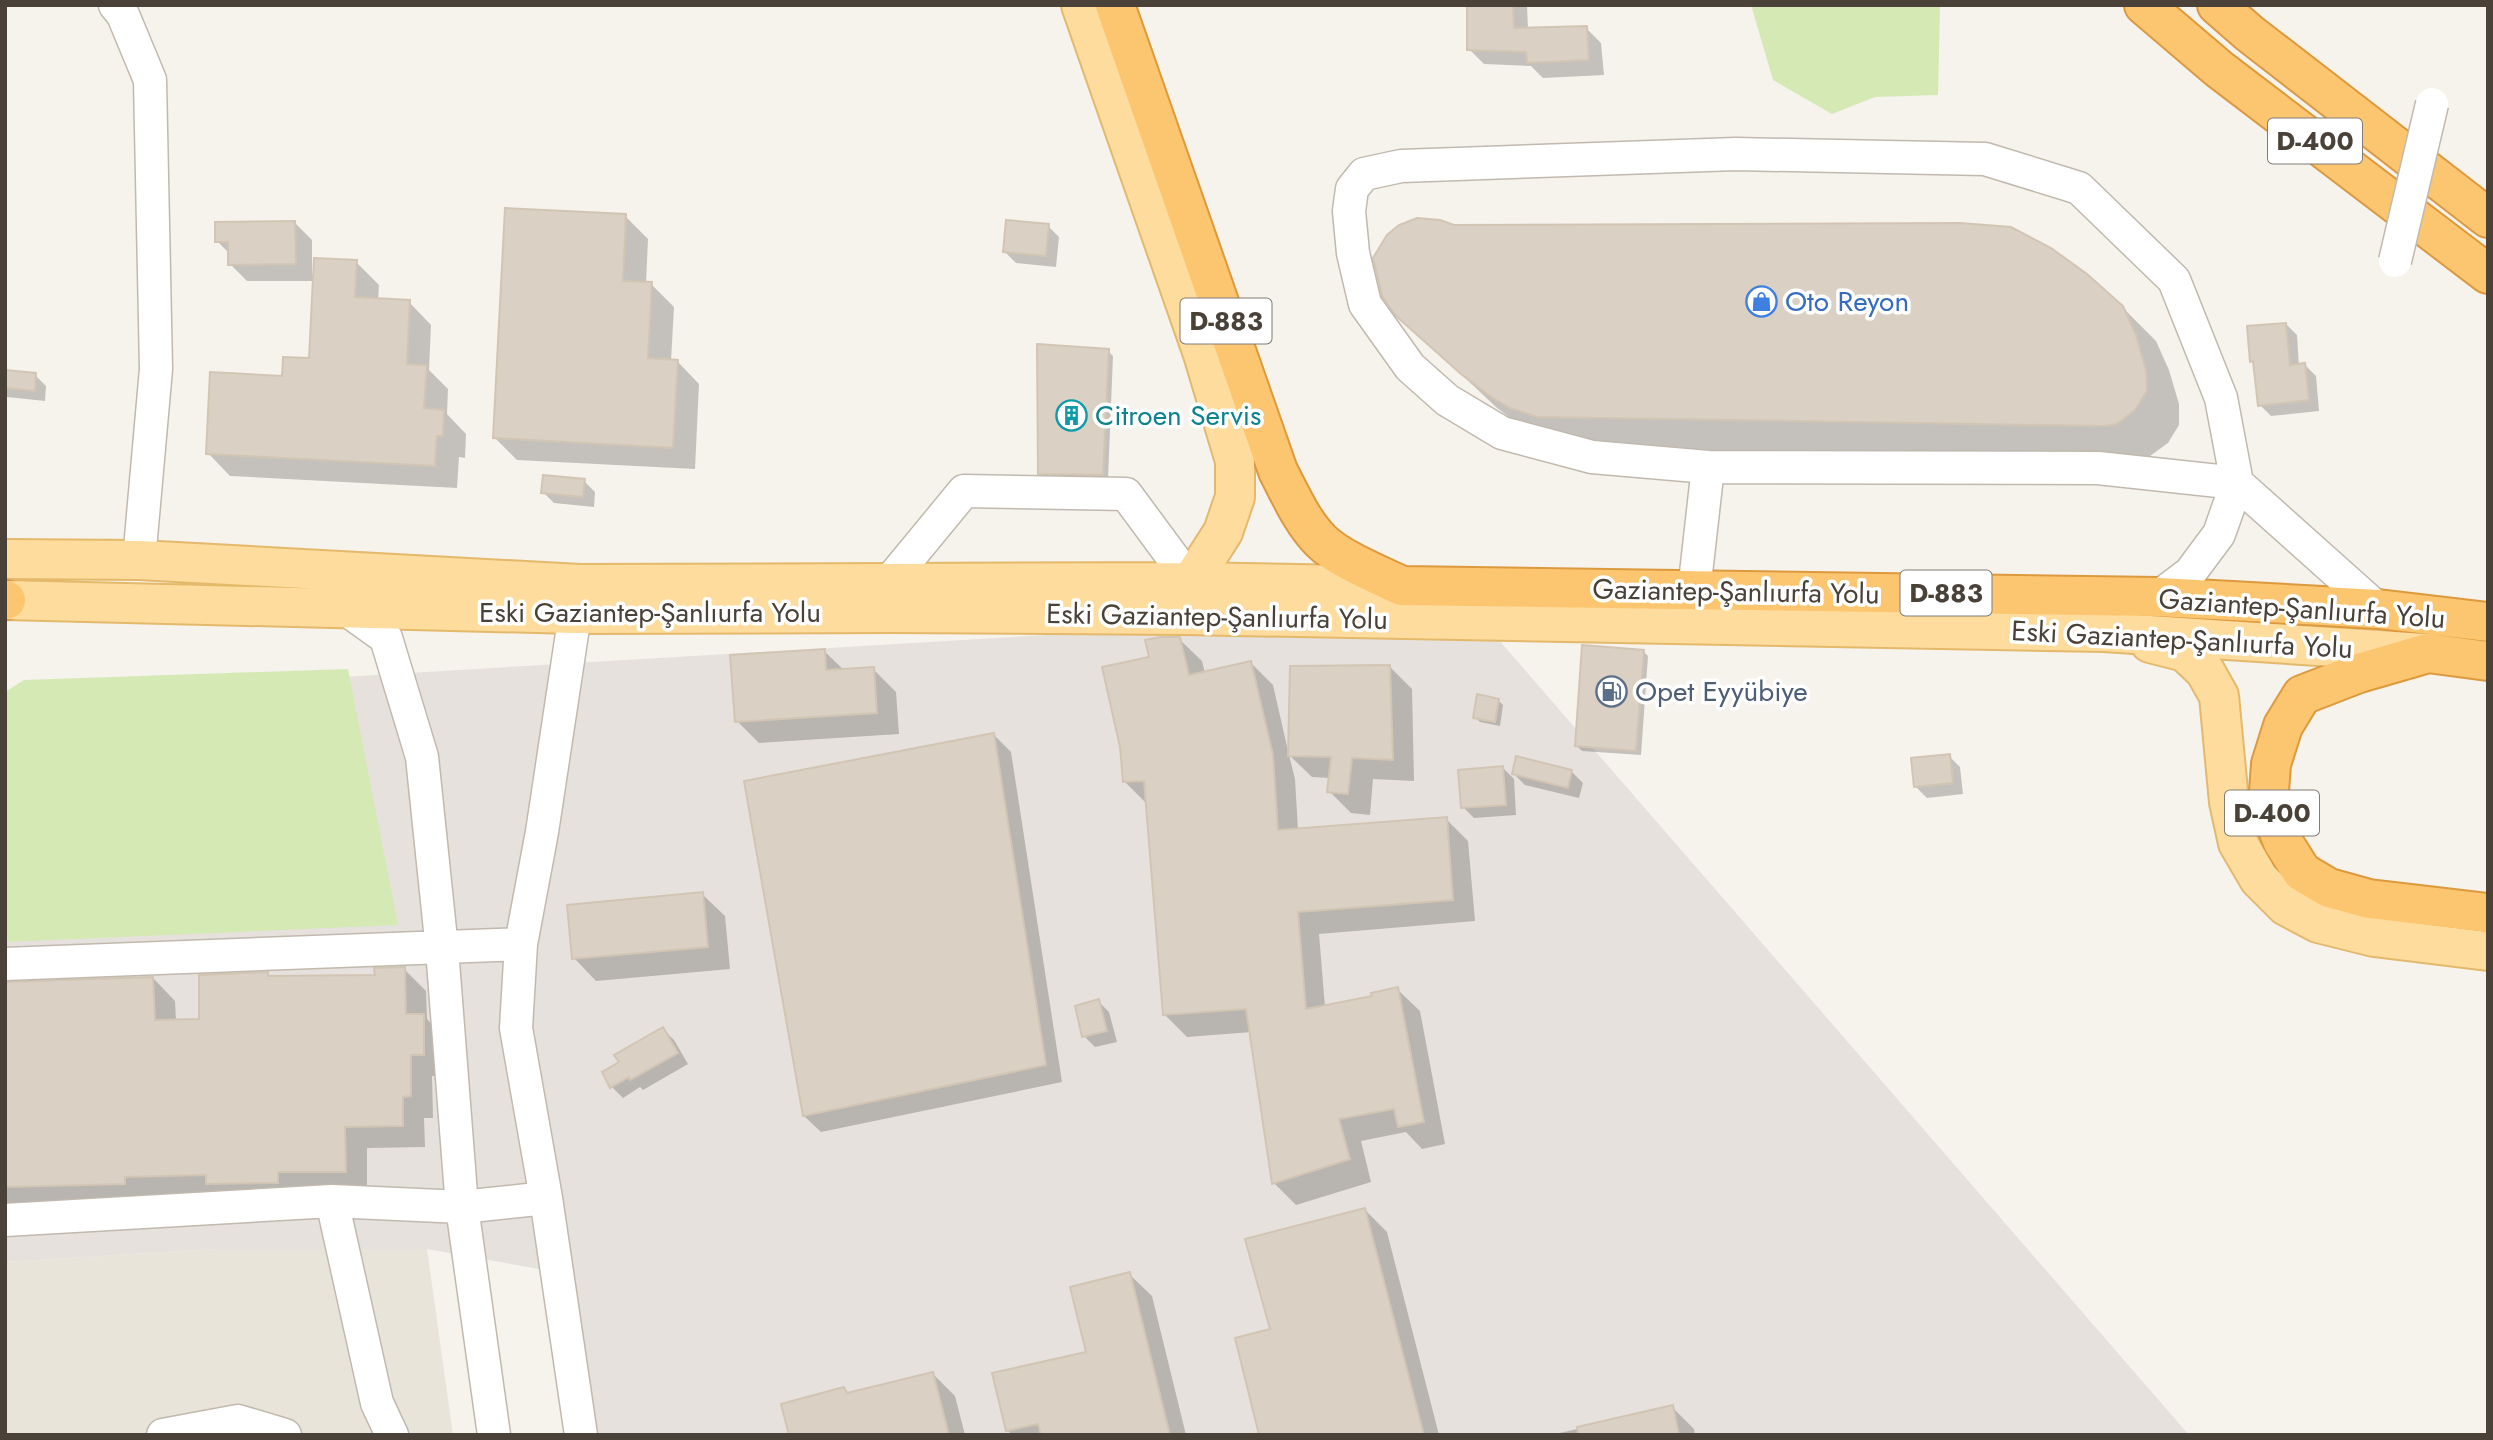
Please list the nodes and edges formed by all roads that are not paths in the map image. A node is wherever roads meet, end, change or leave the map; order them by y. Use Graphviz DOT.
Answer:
graph roads {
  1 [pos="115,5"];
  2 [pos="1081,5"];
  3 [pos="1115,5"];
  4 [pos="2144,5"];
  5 [pos="2217,5"];
  6 [pos="2432,104"];
  7 [pos="2481,211"];
  8 [pos="2395,261"];
  9 [pos="2488,274"];
  10 [pos="1708,467"];
  11 [pos="2237,483"];
  12 [pos="5,559"];
  13 [pos="139,560"];
  14 [pos="889,582"];
  15 [pos="1191,582"];
  16 [pos="1402,586"];
  17 [pos="1694,591"];
  18 [pos="2158,597"];
  19 [pos="5,600"];
  20 [pos="2378,609"];
  21 [pos="347,610"];
  22 [pos="575,614"];
  23 [pos="2488,622"];
  24 [pos="2104,632"];
  25 [pos="2428,653"];
  26 [pos="2488,661"];
  27 [pos="2488,913"];
  28 [pos="521,944"];
  29 [pos="442,949"];
  30 [pos="2488,951"];
  31 [pos="5,964"];
  32 [pos="546,1198"];
  33 [pos="332,1201"];
  34 [pos="462,1207"];
  35 [pos="5,1220"];
  36 [pos="238,1428"];
  37 [pos="163,1435"];
  38 [pos="285,1435"];
  39 [pos="392,1435"];
  40 [pos="494,1435"];
  41 [pos="581,1435"];
  1 -- 13 [label="street"];
  2 -- 15 [label="main road"];
  3 -- 16 [label="highway, D-883"];
  4 -- 9 [label="highway, D-400"];
  5 -- 7 [label="highway, D-400"];
  6 -- 8 [label="street, bridge"];
  10 -- 11 [label="street"];
  10 -- 11 [label="street"];
  10 -- 17 [label="street"];
  11 -- 18 [label="street"];
  11 -- 20 [label="street"];
  12 -- 13 [label="main road, Eski Gaziantep-Şanlıurfa Yolu"];
  13 -- 14 [label="main road, Eski Gaziantep-Şanlıurfa Yolu"];
  14 -- 15 [label="main road, Eski Gaziantep-Şanlıurfa Yolu"];
  14 -- 15 [label="street"];
  15 -- 16 [label="main road, Eski Gaziantep-Şanlıurfa Yolu"];
  16 -- 17 [label="highway, Gaziantep-Şanlıurfa Yolu / D-883"];
  17 -- 18 [label="highway, Gaziantep-Şanlıurfa Yolu / D-883"];
  18 -- 20 [label="highway, Gaziantep-Şanlıurfa Yolu / D-883"];
  19 -- 21 [label="main road, Eski Gaziantep-Şanlıurfa Yolu"];
  20 -- 23 [label="highway, Gaziantep-Şanlıurfa Yolu / D-883"];
  21 -- 22 [label="main road, Eski Gaziantep-Şanlıurfa Yolu"];
  21 -- 29 [label="street"];
  22 -- 24 [label="main road, Eski Gaziantep-Şanlıurfa Yolu"];
  22 -- 28 [label="street"];
  24 -- 25 [label="main road, Eski Gaziantep-Şanlıurfa Yolu"];
  24 -- 30 [label="main road"];
  25 -- 26 [label="highway, Gaziantep-Şanlıurfa Yolu / D-400"];
  25 -- 27 [label="highway, D-400"];
  28 -- 29 [label="street"];
  28 -- 32 [label="street"];
  29 -- 31 [label="street"];
  29 -- 34 [label="street"];
  32 -- 34 [label="street"];
  32 -- 41 [label="street"];
  33 -- 34 [label="street"];
  33 -- 35 [label="street"];
  33 -- 39 [label="street"];
  34 -- 40 [label="street"];
  36 -- 37 [label="street"];
  36 -- 38 [label="street"];
}
